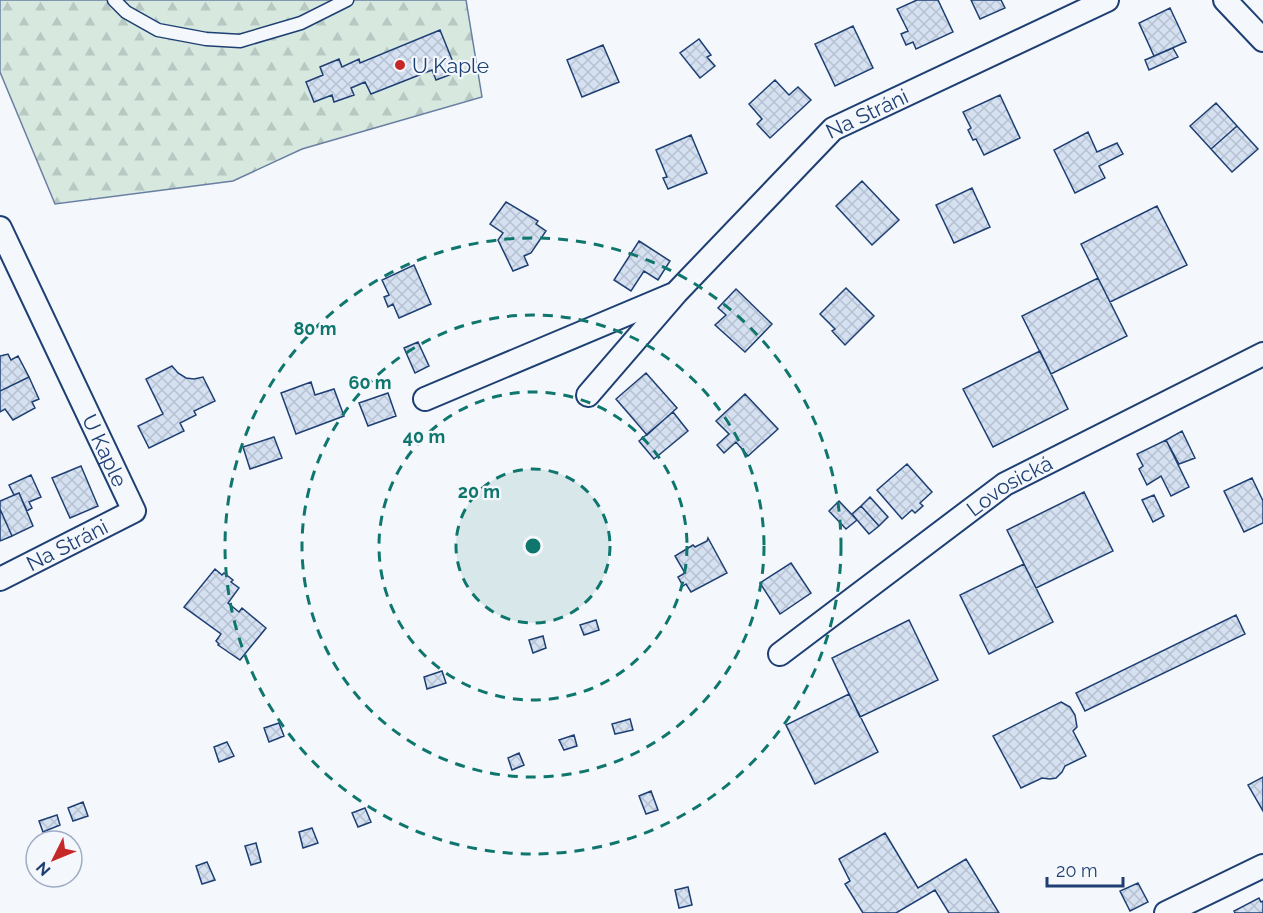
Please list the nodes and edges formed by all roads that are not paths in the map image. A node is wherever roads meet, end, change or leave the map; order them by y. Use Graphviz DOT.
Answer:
graph roads {
  1 [pos="114,0"];
  2 [pos="347,0"];
  3 [pos="1107,0"];
  4 [pos="1225,0"];
  5 [pos="1263,40"];
  6 [pos="0,228"];
  7 [pos="676,293"];
  8 [pos="1263,354"];
  9 [pos="588,396"];
  10 [pos="425,399"];
  11 [pos="134,511"];
  12 [pos="0,579"];
  13 [pos="780,654"];
  14 [pos="1263,866"];
  15 [pos="1166,913"];
  1 -- 2 [label="lane"];
  3 -- 7 [label="street, Na Stráni"];
  4 -- 5 [label="street"];
  6 -- 11 [label="street, U Kaple"];
  7 -- 9 [label="street, Na Stráni"];
  7 -- 10 [label="street, Na Stráni"];
  8 -- 13 [label="street, Lovosická"];
  11 -- 12 [label="street, Na Stráni"];
  14 -- 15 [label="street"];
}
